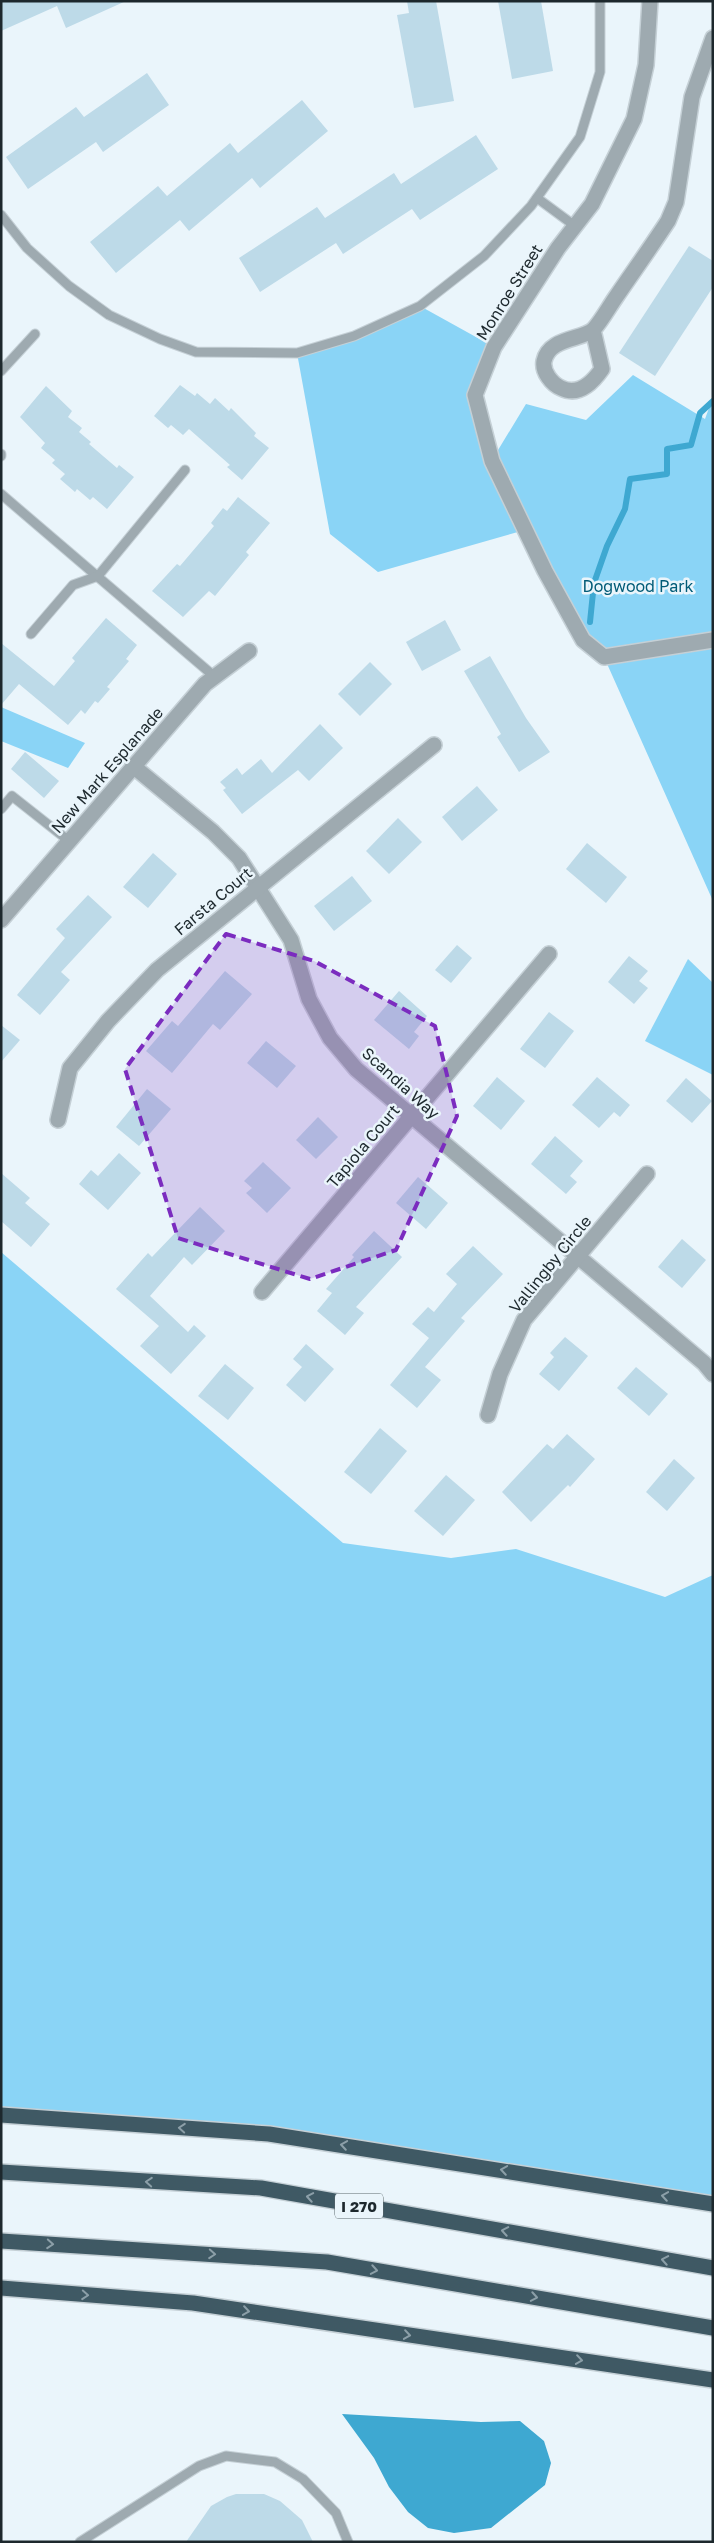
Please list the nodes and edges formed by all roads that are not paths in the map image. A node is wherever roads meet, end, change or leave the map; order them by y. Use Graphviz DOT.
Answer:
graph roads {
  1 [pos="600,1"];
  2 [pos="650,1"];
  3 [pos="713,38"];
  4 [pos="537,198"];
  5 [pos="1,215"];
  6 [pos="575,226"];
  7 [pos="593,330"];
  8 [pos="35,334"];
  9 [pos="1,371"];
  10 [pos="184,470"];
  11 [pos="1,494"];
  12 [pos="98,576"];
  13 [pos="32,634"];
  14 [pos="713,640"];
  15 [pos="249,651"];
  16 [pos="215,677"];
  17 [pos="434,745"];
  18 [pos="133,766"];
  19 [pos="1,809"];
  20 [pos="69,841"];
  21 [pos="258,886"];
  22 [pos="1,920"];
  23 [pos="550,954"];
  24 [pos="412,1116"];
  25 [pos="58,1120"];
  26 [pos="647,1174"];
  27 [pos="577,1257"];
  28 [pos="262,1292"];
  29 [pos="713,1374"];
  30 [pos="488,1415"];
  31 [pos="1,2115"];
  32 [pos="1,2172"];
  33 [pos="713,2204"];
  34 [pos="1,2241"];
  35 [pos="713,2268"];
  36 [pos="1,2288"];
  37 [pos="713,2328"];
  38 [pos="713,2380"];
  39 [pos="80,2542"];
  40 [pos="348,2542"];
  1 -- 4 [label="lane"];
  2 -- 6 [label="street, Monroe Street"];
  3 -- 7 [label="street"];
  4 -- 5 [label="lane"];
  4 -- 6 [label="lane"];
  6 -- 14 [label="street, Monroe Street"];
  8 -- 9 [label="lane"];
  10 -- 12 [label="lane"];
  11 -- 12 [label="lane"];
  12 -- 13 [label="lane"];
  12 -- 16 [label="lane"];
  15 -- 16 [label="street, New Mark Esplanade"];
  16 -- 18 [label="street, New Mark Esplanade"];
  17 -- 21 [label="street, Farsta Court"];
  18 -- 20 [label="street, New Mark Esplanade"];
  18 -- 21 [label="street, Scandia Way"];
  19 -- 20 [label="lane"];
  20 -- 22 [label="street, New Mark Esplanade"];
  21 -- 24 [label="street, Scandia Way"];
  21 -- 25 [label="street, Farsta Court"];
  23 -- 24 [label="street, Tapiola Court"];
  24 -- 27 [label="street, Scandia Way"];
  24 -- 28 [label="street, Tapiola Court"];
  26 -- 27 [label="street, Vallingby Circle"];
  27 -- 29 [label="street, Scandia Way"];
  27 -- 30 [label="street, Vallingby Circle"];
  33 -- 31 [label="highway, one-way"];
  35 -- 32 [label="highway, I 270, one-way"];
  34 -- 37 [label="highway, one-way"];
  36 -- 38 [label="highway, one-way"];
  39 -- 40 [label="lane"];
}
